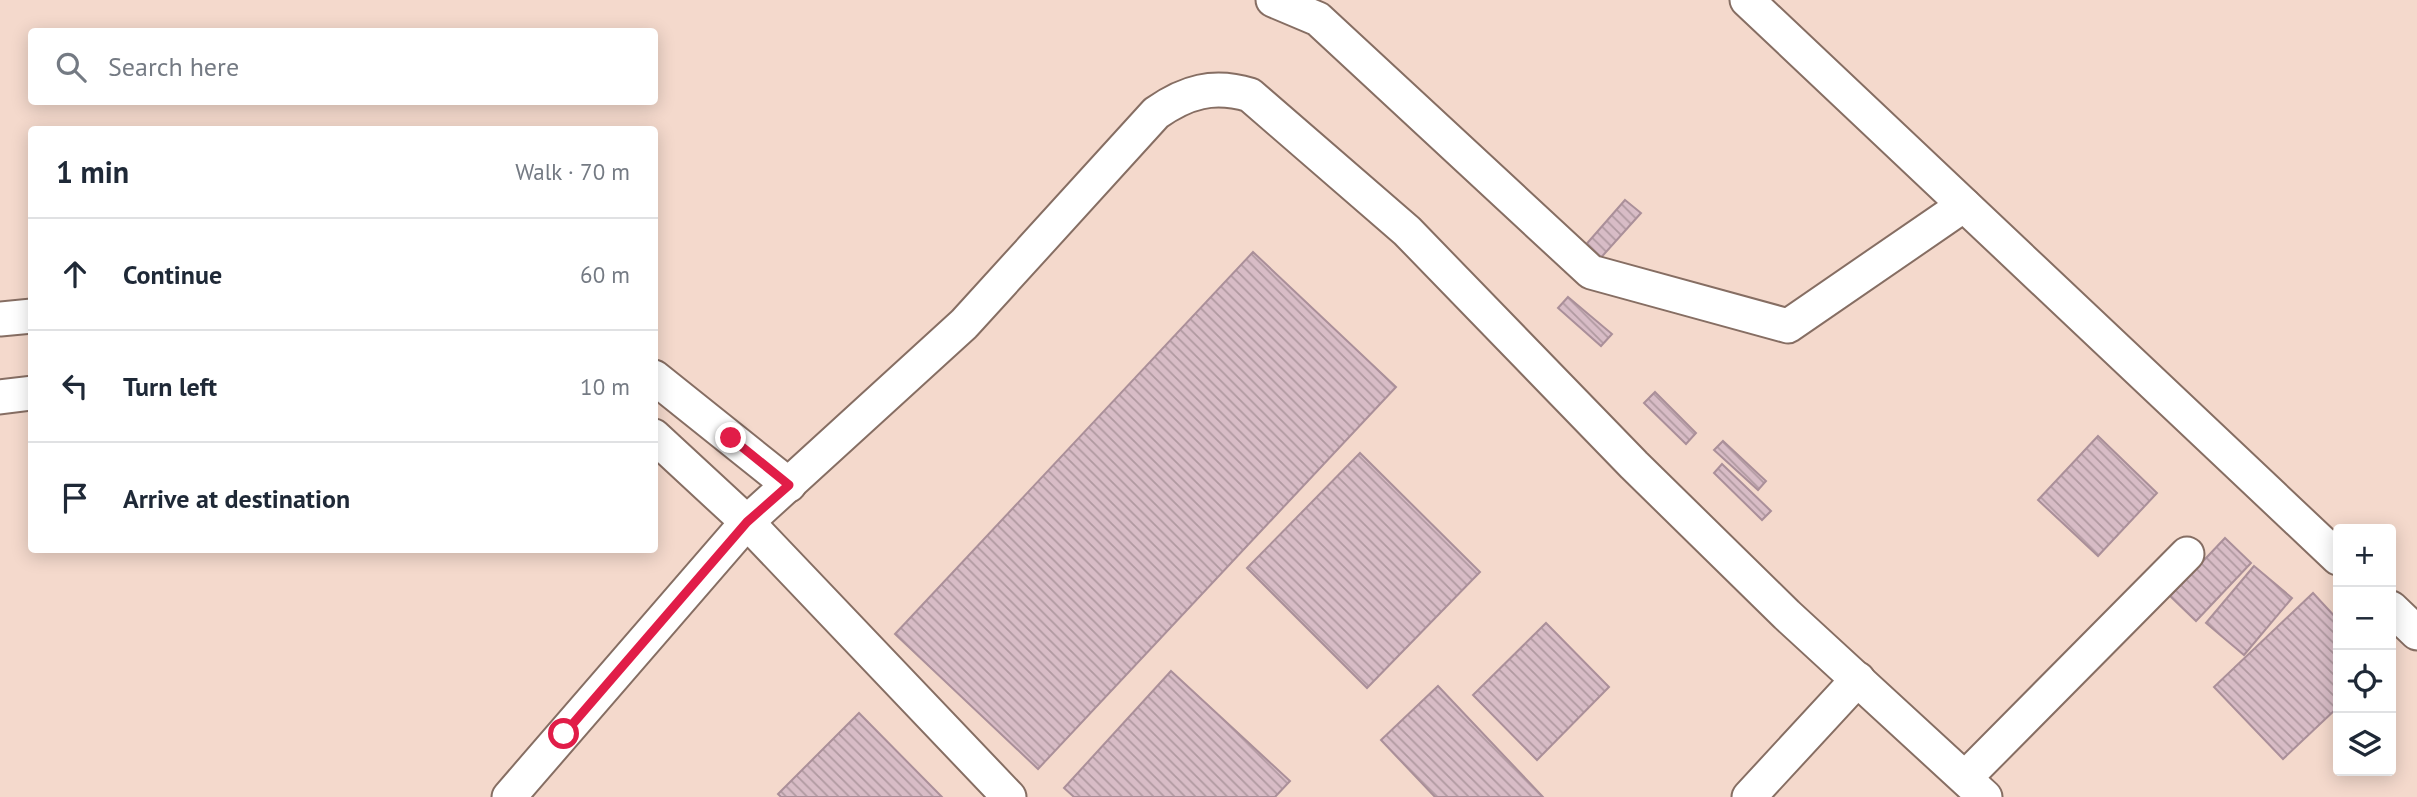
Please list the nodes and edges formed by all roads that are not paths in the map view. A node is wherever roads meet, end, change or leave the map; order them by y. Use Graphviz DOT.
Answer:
graph roads {
  1 [pos="1273,0"];
  2 [pos="1747,0"];
  3 [pos="1964,205"];
  4 [pos="28,316"];
  5 [pos="0,319"];
  6 [pos="658,380"];
  7 [pos="28,394"];
  8 [pos="0,397"];
  9 [pos="658,440"];
  10 [pos="789,485"];
  11 [pos="747,522"];
  12 [pos="2333,553"];
  13 [pos="2187,554"];
  14 [pos="2396,613"];
  15 [pos="2417,633"];
  16 [pos="1858,679"];
  17 [pos="1976,787"];
  18 [pos="509,797"];
  19 [pos="1009,797"];
  20 [pos="1749,797"];
  1 -- 3 [label="street"];
  2 -- 3 [label="street"];
  3 -- 12 [label="street"];
  4 -- 5 [label="street"];
  6 -- 10 [label="street"];
  7 -- 8 [label="street"];
  9 -- 11 [label="street"];
  10 -- 11 [label="street"];
  10 -- 16 [label="street"];
  11 -- 18 [label="street"];
  11 -- 19 [label="street"];
  13 -- 17 [label="street"];
  14 -- 15 [label="street"];
  16 -- 17 [label="street"];
  16 -- 20 [label="street"];
}
